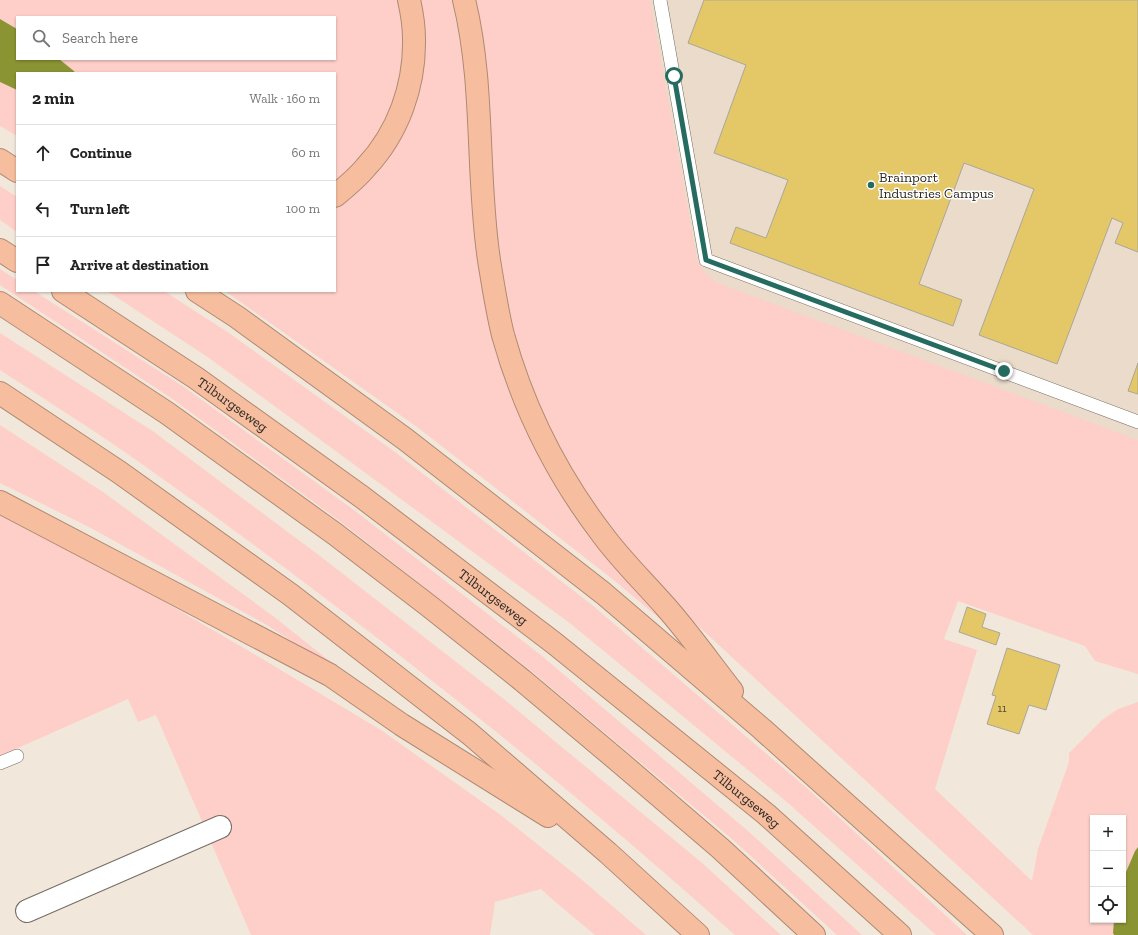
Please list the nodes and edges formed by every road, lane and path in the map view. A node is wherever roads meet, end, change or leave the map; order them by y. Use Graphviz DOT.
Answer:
graph roads {
  1 [pos="409,0"];
  2 [pos="464,0"];
  3 [pos="660,0"];
  4 [pos="0,155"];
  5 [pos="0,160"];
  6 [pos="16,162"];
  7 [pos="16,170"];
  8 [pos="336,195"];
  9 [pos="0,250"];
  10 [pos="16,260"];
  11 [pos="65,292"];
  12 [pos="199,292"];
  13 [pos="0,303"];
  14 [pos="0,393"];
  15 [pos="1138,422"];
  16 [pos="0,502"];
  17 [pos="762,730"];
  18 [pos="17,756"];
  19 [pos="0,763"];
  20 [pos="220,827"];
  21 [pos="608,854"];
  22 [pos="27,911"];
  23 [pos="698,935"];
  24 [pos="814,935"];
  25 [pos="900,935"];
  26 [pos="992,935"];
  1 -- 8 [label="highway"];
  2 -- 17 [label="highway"];
  3 -- 15 [label="lane"];
  4 -- 6 [label="highway"];
  5 -- 7 [label="highway"];
  9 -- 10 [label="highway"];
  11 -- 25 [label="highway, Tilburgseweg"];
  12 -- 17 [label="highway"];
  13 -- 24 [label="highway"];
  14 -- 21 [label="highway"];
  16 -- 21 [label="highway"];
  17 -- 26 [label="highway"];
  18 -- 19 [label="lane"];
  20 -- 22 [label="street"];
  21 -- 23 [label="highway"];
}
